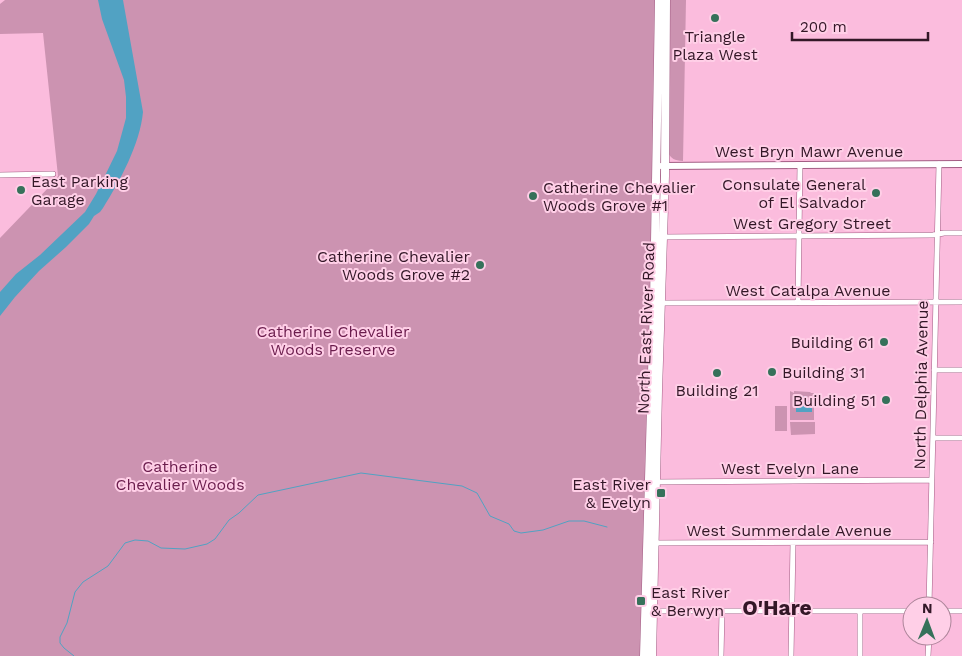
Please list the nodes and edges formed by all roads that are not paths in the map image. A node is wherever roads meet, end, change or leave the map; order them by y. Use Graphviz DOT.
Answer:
graph roads {
  1 [pos="659,0"];
  2 [pos="666,0"];
  3 [pos="939,164"];
  4 [pos="962,164"];
  5 [pos="800,165"];
  6 [pos="656,166"];
  7 [pos="665,166"];
  8 [pos="53,174"];
  9 [pos="0,175"];
  10 [pos="962,233"];
  11 [pos="937,234"];
  12 [pos="799,236"];
  13 [pos="663,237"];
  14 [pos="936,302"];
  15 [pos="962,302"];
  16 [pos="657,303"];
  17 [pos="798,303"];
  18 [pos="934,370"];
  19 [pos="962,370"];
  20 [pos="933,438"];
  21 [pos="962,438"];
  22 [pos="932,480"];
  23 [pos="652,482"];
  24 [pos="931,542"];
  25 [pos="651,543"];
  26 [pos="793,543"];
  27 [pos="929,596"];
  28 [pos="649,611"];
  29 [pos="860,611"];
  30 [pos="902,611"];
  31 [pos="722,612"];
  32 [pos="792,612"];
  33 [pos="644,656"];
  34 [pos="652,656"];
  35 [pos="721,656"];
  36 [pos="791,656"];
  37 [pos="860,656"];
  1 -- 6 [label="main road, North East River Road"];
  2 -- 7 [label="main road, North East River Road"];
  3 -- 4 [label="street, West Bryn Mawr Avenue"];
  3 -- 5 [label="street, West Bryn Mawr Avenue"];
  3 -- 11 [label="street, North Delphia Avenue"];
  5 -- 7 [label="street, West Bryn Mawr Avenue"];
  5 -- 12 [label="street"];
  6 -- 7 [label="street, West Bryn Mawr Avenue"];
  6 -- 16 [label="main road, North East River Road"];
  7 -- 13 [label="main road, North East River Road"];
  8 -- 9 [label="street"];
  10 -- 11 [label="street, West Gregory Street"];
  11 -- 12 [label="street, West Gregory Street"];
  11 -- 14 [label="street, North Delphia Avenue"];
  12 -- 13 [label="street, West Gregory Street"];
  12 -- 17 [label="street"];
  13 -- 16 [label="main road, North East River Road"];
  14 -- 15 [label="street, West Catalpa Avenue"];
  14 -- 17 [label="street, West Catalpa Avenue"];
  14 -- 18 [label="street, North Delphia Avenue"];
  16 -- 17 [label="street, West Catalpa Avenue"];
  16 -- 23 [label="main road, North East River Road"];
  18 -- 19 [label="street"];
  18 -- 20 [label="street, North Delphia Avenue"];
  20 -- 21 [label="street"];
  20 -- 22 [label="street, North Delphia Avenue"];
  22 -- 23 [label="street, West Evelyn Lane"];
  22 -- 24 [label="street, North Delphia Avenue"];
  23 -- 25 [label="main road, North East River Road"];
  24 -- 26 [label="street, West Summerdale Avenue"];
  24 -- 27 [label="street, North Delphia Avenue"];
  25 -- 26 [label="street, West Summerdale Avenue"];
  25 -- 28 [label="main road, North East River Road"];
  26 -- 32 [label="street"];
  28 -- 31 [label="street"];
  28 -- 33 [label="main road, North East River Road"];
  28 -- 34 [label="main road, North East River Road"];
  29 -- 30 [label="street"];
  29 -- 32 [label="street"];
  29 -- 37 [label="street"];
  31 -- 32 [label="street"];
  31 -- 35 [label="street"];
  32 -- 36 [label="street"];
}
